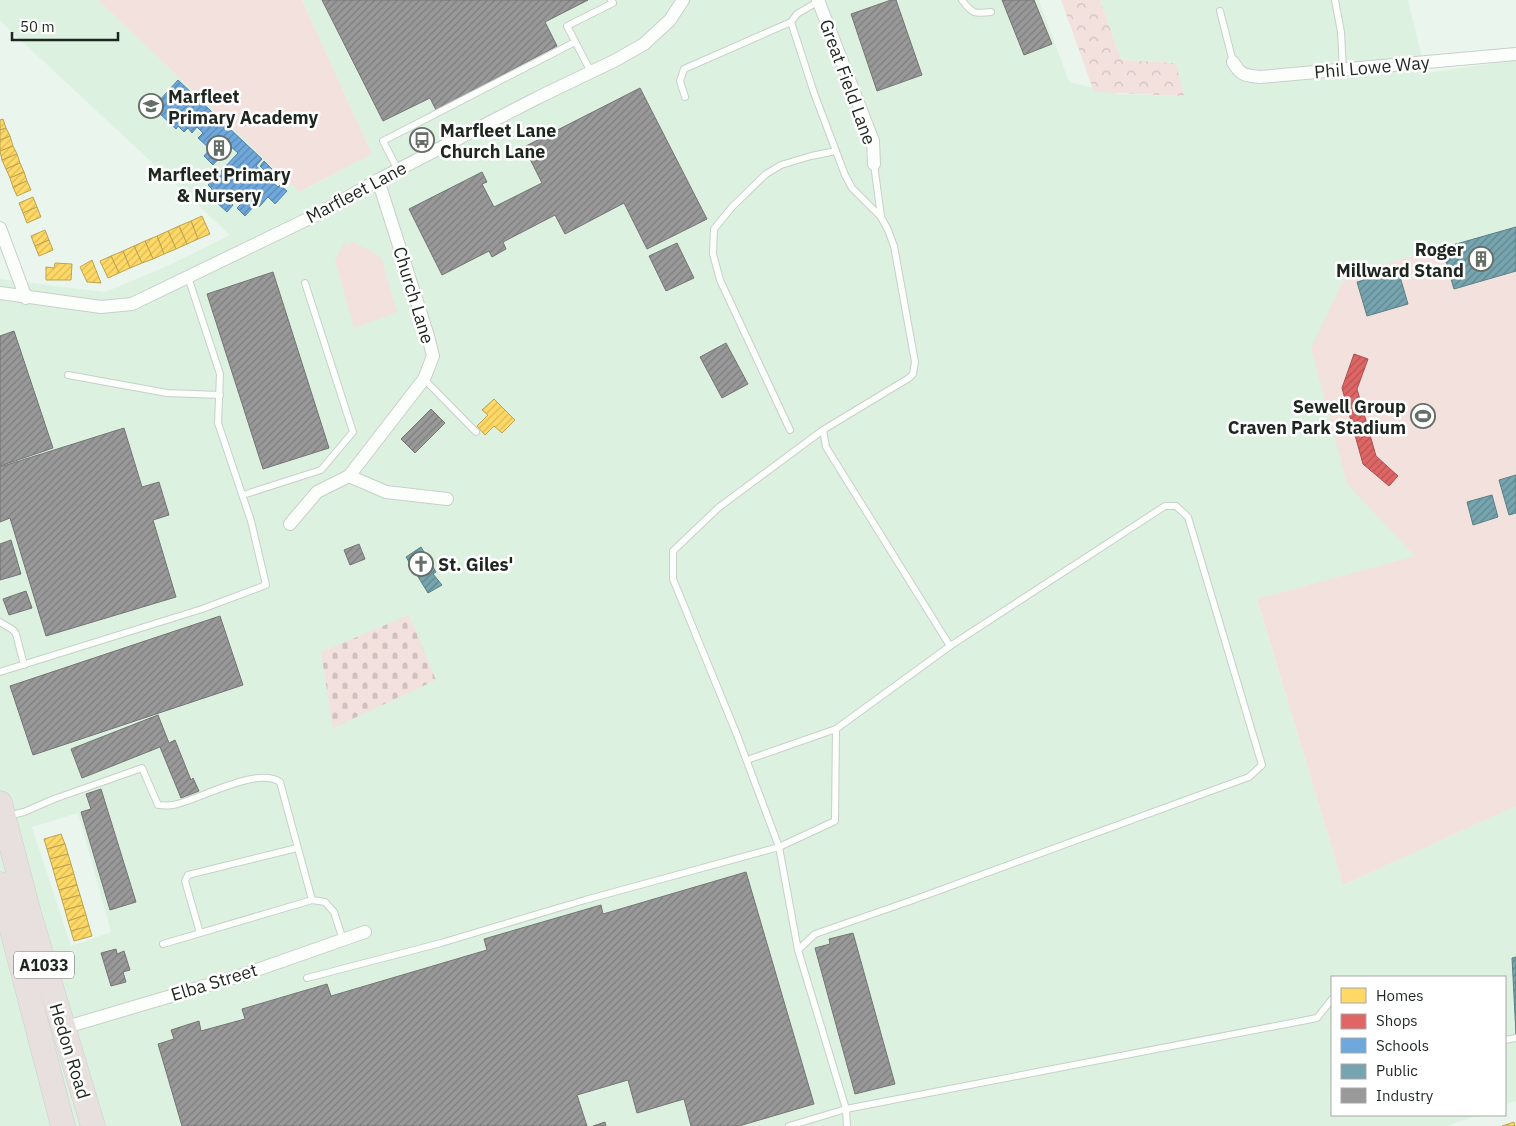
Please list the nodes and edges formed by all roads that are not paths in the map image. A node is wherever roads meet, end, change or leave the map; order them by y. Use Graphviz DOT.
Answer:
graph roads {
  1 [pos="684,0"];
  2 [pos="820,0"];
  3 [pos="962,0"];
  4 [pos="1335,0"];
  5 [pos="614,1"];
  6 [pos="1220,11"];
  7 [pos="992,12"];
  8 [pos="791,22"];
  9 [pos="575,42"];
  10 [pos="1516,54"];
  11 [pos="1234,62"];
  12 [pos="1344,70"];
  13 [pos="590,72"];
  14 [pos="685,97"];
  15 [pos="836,151"];
  16 [pos="874,164"];
  17 [pos="398,170"];
  18 [pos="378,180"];
  19 [pos="881,217"];
  20 [pos="0,228"];
  21 [pos="188,277"];
  22 [pos="305,283"];
  23 [pos="0,293"];
  24 [pos="26,298"];
  25 [pos="68,375"];
  26 [pos="424,379"];
  27 [pos="220,396"];
  28 [pos="790,430"];
  29 [pos="823,430"];
  30 [pos="476,432"];
  31 [pos="349,476"];
  32 [pos="243,494"];
  33 [pos="447,499"];
  34 [pos="290,524"];
  35 [pos="0,622"];
  36 [pos="950,646"];
  37 [pos="24,665"];
  38 [pos="0,672"];
  39 [pos="836,729"];
  40 [pos="747,760"];
  41 [pos="2,810"];
  42 [pos="779,847"];
  43 [pos="298,848"];
  44 [pos="0,884"];
  45 [pos="312,900"];
  46 [pos="365,932"];
  47 [pos="200,933"];
  48 [pos="343,940"];
  49 [pos="163,944"];
  50 [pos="798,950"];
  51 [pos="307,978"];
  52 [pos="1331,1000"];
  53 [pos="63,1028"];
  54 [pos="846,1109"];
  55 [pos="63,1126"];
  56 [pos="93,1126"];
  57 [pos="789,1126"];
  58 [pos="846,1126"];
  1 -- 13 [label="street, Marfleet Lane"];
  2 -- 8 [label="lane"];
  2 -- 16 [label="street, Great Field Lane"];
  3 -- 7 [label="lane"];
  4 -- 12 [label="lane"];
  5 -- 9 [label="lane"];
  6 -- 11 [label="lane"];
  8 -- 14 [label="lane"];
  8 -- 15 [label="lane"];
  9 -- 13 [label="lane"];
  9 -- 17 [label="lane"];
  10 -- 12 [label="street, Phil Lowe Way"];
  11 -- 12 [label="street, Phil Lowe Way"];
  13 -- 17 [label="street, Marfleet Lane"];
  15 -- 19 [label="lane"];
  15 -- 28 [label="lane"];
  16 -- 19 [label="lane"];
  17 -- 18 [label="street, Marfleet Lane"];
  18 -- 21 [label="street, Marfleet Lane"];
  18 -- 26 [label="street, Church Lane"];
  19 -- 29 [label="lane"];
  20 -- 24 [label="street"];
  21 -- 24 [label="street, Marfleet Lane"];
  21 -- 27 [label="lane"];
  22 -- 32 [label="lane"];
  23 -- 24 [label="street, Marfleet Lane"];
  25 -- 27 [label="lane"];
  26 -- 30 [label="lane"];
  26 -- 31 [label="street, Church Lane"];
  27 -- 32 [label="lane"];
  29 -- 36 [label="lane"];
  29 -- 40 [label="lane"];
  31 -- 33 [label="street"];
  31 -- 34 [label="street, Church Lane"];
  32 -- 37 [label="lane"];
  35 -- 37 [label="lane"];
  36 -- 39 [label="lane"];
  36 -- 50 [label="lane"];
  37 -- 38 [label="lane"];
  39 -- 40 [label="lane"];
  39 -- 42 [label="lane"];
  40 -- 42 [label="lane"];
  41 -- 43 [label="lane"];
  41 -- 53 [label="highway, Hedon Road / A1033"];
  42 -- 50 [label="lane"];
  42 -- 51 [label="lane"];
  43 -- 45 [label="lane"];
  43 -- 47 [label="lane"];
  44 -- 55 [label="highway, Hedon Road / A1033"];
  45 -- 47 [label="lane"];
  45 -- 48 [label="lane"];
  46 -- 48 [label="street, Elba Street"];
  47 -- 49 [label="lane"];
  48 -- 53 [label="street, Elba Street"];
  50 -- 54 [label="lane"];
  52 -- 54 [label="lane"];
  53 -- 56 [label="highway, Hedon Road / A1033"];
  54 -- 57 [label="lane"];
  54 -- 58 [label="lane"];
}
